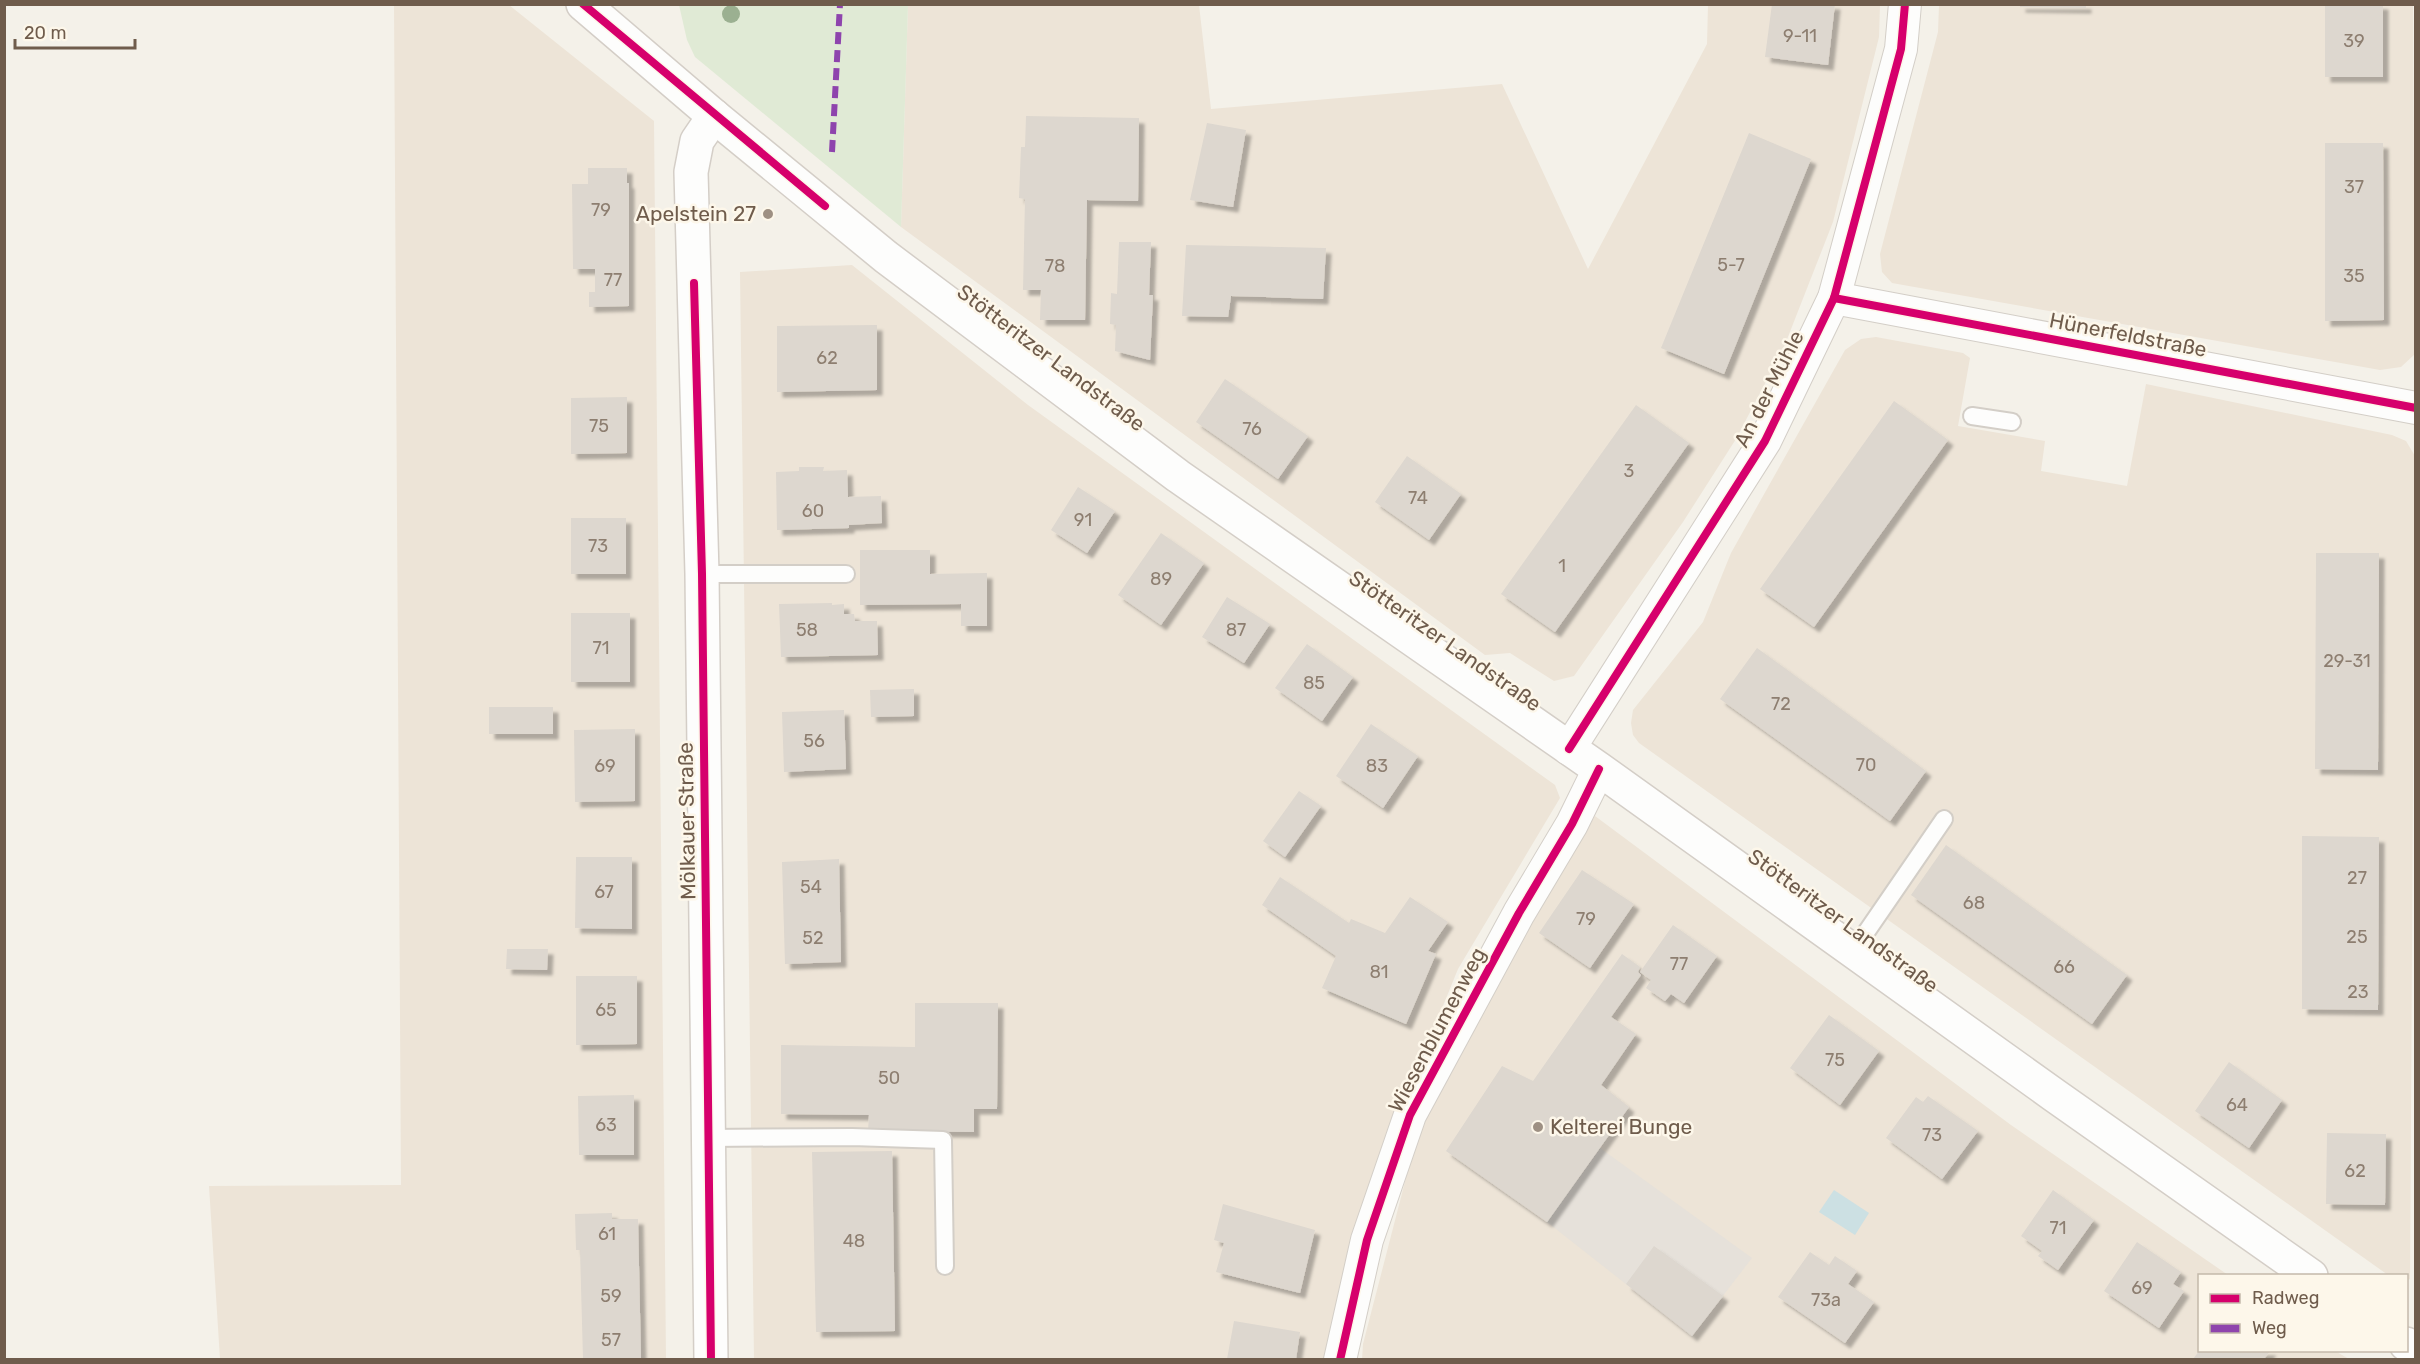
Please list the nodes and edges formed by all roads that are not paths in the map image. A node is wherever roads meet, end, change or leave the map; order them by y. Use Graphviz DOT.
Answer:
graph roads {
  1 [pos="583,4"];
  2 [pos="1905,4"];
  3 [pos="615,15"];
  4 [pos="714,116"];
  5 [pos="1834,298"];
  6 [pos="2415,408"];
  7 [pos="1972,416"];
  8 [pos="2012,422"];
  9 [pos="702,574"];
  10 [pos="846,574"];
  11 [pos="1569,749"];
  12 [pos="1599,769"];
  13 [pos="1944,819"];
  14 [pos="1854,950"];
  15 [pos="708,1138"];
  16 [pos="945,1266"];
  17 [pos="2310,1274"];
  18 [pos="711,1359"];
  19 [pos="1340,1359"];
  1 -- 3 [label="main road, Stötteritzer Landstraße"];
  2 -- 5 [label="street, An der Mühle"];
  3 -- 4 [label="main road, Stötteritzer Landstraße"];
  4 -- 9 [label="main road, Mölkauer Straße"];
  4 -- 11 [label="main road, Stötteritzer Landstraße"];
  5 -- 6 [label="street, Hünerfeldstraße"];
  5 -- 11 [label="street, An der Mühle"];
  7 -- 8 [label="lane"];
  9 -- 10 [label="lane"];
  9 -- 15 [label="main road, Mölkauer Straße"];
  11 -- 12 [label="main road, Stötteritzer Landstraße"];
  12 -- 14 [label="main road, Stötteritzer Landstraße"];
  12 -- 19 [label="street, Wiesenblumenweg"];
  13 -- 14 [label="lane"];
  14 -- 17 [label="main road, Stötteritzer Landstraße"];
  15 -- 16 [label="lane"];
  15 -- 18 [label="main road, Mölkauer Straße"];
}
